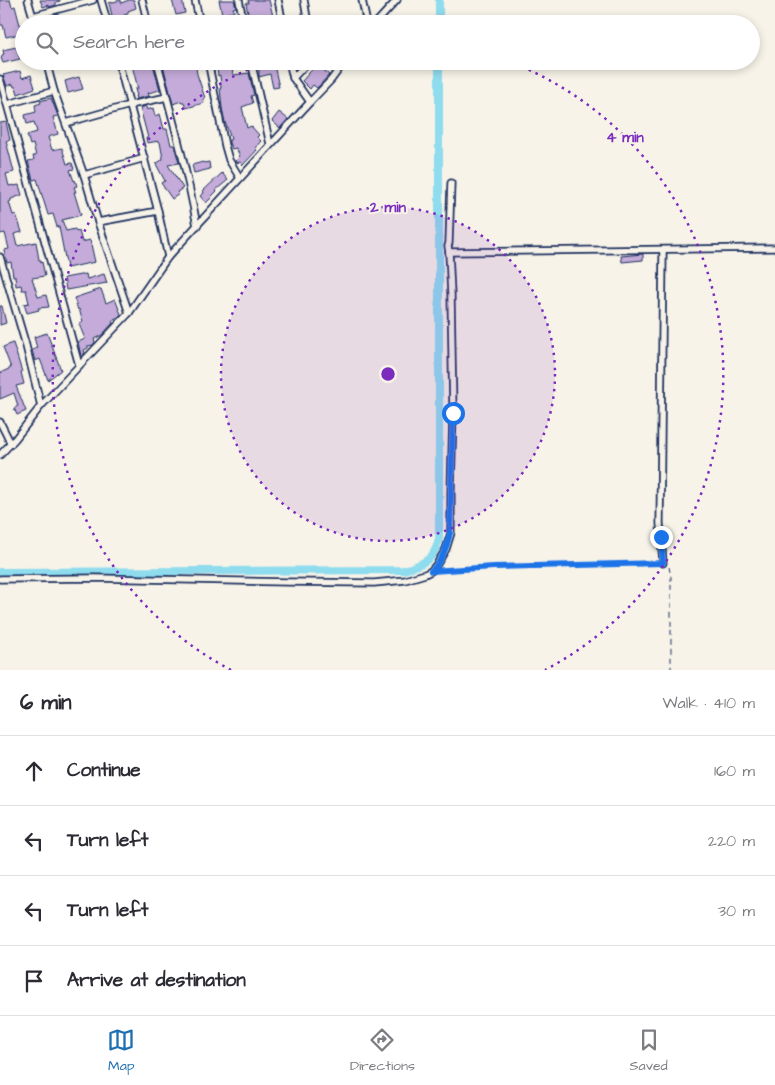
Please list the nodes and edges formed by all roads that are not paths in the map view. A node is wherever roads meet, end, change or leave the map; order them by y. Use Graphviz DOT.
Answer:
graph roads {
  1 [pos="28,0"];
  2 [pos="93,0"];
  3 [pos="101,0"];
  4 [pos="142,0"];
  5 [pos="195,0"];
  6 [pos="239,0"];
  7 [pos="278,0"];
  8 [pos="304,0"];
  9 [pos="362,0"];
  10 [pos="397,0"];
  11 [pos="33,15"];
  12 [pos="37,15"];
  13 [pos="105,15"];
  14 [pos="146,15"];
  15 [pos="198,15"];
  16 [pos="243,15"];
  17 [pos="281,15"];
  18 [pos="306,15"];
  19 [pos="365,15"];
  20 [pos="383,15"];
  21 [pos="49,70"];
  22 [pos="120,70"];
  23 [pos="160,70"];
  24 [pos="210,70"];
  25 [pos="254,70"];
  26 [pos="291,70"];
  27 [pos="301,70"];
  28 [pos="339,70"];
  29 [pos="293,78"];
  30 [pos="0,79"];
  31 [pos="54,90"];
  32 [pos="167,97"];
  33 [pos="310,102"];
  34 [pos="8,104"];
  35 [pos="130,105"];
  36 [pos="66,123"];
  37 [pos="270,144"];
  38 [pos="145,158"];
  39 [pos="84,175"];
  40 [pos="240,178"];
  41 [pos="451,183"];
  42 [pos="158,211"];
  43 [pos="98,222"];
  44 [pos="197,226"];
  45 [pos="775,248"];
  46 [pos="663,250"];
  47 [pos="449,252"];
  48 [pos="0,257"];
  49 [pos="168,257"];
  50 [pos="129,313"];
  51 [pos="79,365"];
  52 [pos="41,406"];
  53 [pos="0,422"];
  54 [pos="10,444"];
  55 [pos="0,455"];
  56 [pos="663,563"];
  57 [pos="0,578"];
  1 -- 11 [label="street"];
  2 -- 12 [label="street"];
  3 -- 13 [label="street"];
  4 -- 14 [label="street"];
  5 -- 15 [label="street"];
  6 -- 16 [label="street"];
  7 -- 17 [label="street"];
  8 -- 18 [label="street"];
  9 -- 19 [label="street"];
  10 -- 20 [label="street"];
  21 -- 31 [label="street"];
  22 -- 35 [label="street"];
  23 -- 32 [label="street"];
  24 -- 40 [label="street"];
  25 -- 37 [label="street"];
  26 -- 29 [label="street"];
  27 -- 29 [label="street"];
  28 -- 33 [label="street"];
  29 -- 33 [label="street"];
  30 -- 34 [label="street"];
  31 -- 34 [label="street"];
  31 -- 36 [label="street"];
  32 -- 35 [label="street"];
  32 -- 44 [label="street"];
  33 -- 37 [label="street"];
  34 -- 51 [label="street"];
  35 -- 36 [label="street"];
  35 -- 38 [label="street"];
  36 -- 39 [label="street"];
  37 -- 40 [label="street"];
  38 -- 39 [label="street"];
  38 -- 42 [label="street"];
  39 -- 43 [label="street"];
  40 -- 44 [label="street"];
  41 -- 47 [label="street"];
  42 -- 43 [label="street"];
  42 -- 49 [label="street"];
  43 -- 50 [label="street"];
  44 -- 49 [label="street"];
  45 -- 46 [label="street"];
  46 -- 47 [label="street"];
  46 -- 56 [label="street"];
  47 -- 57 [label="street"];
  48 -- 52 [label="street"];
  49 -- 50 [label="street"];
  50 -- 51 [label="street"];
  51 -- 52 [label="street"];
  52 -- 54 [label="street"];
  53 -- 54 [label="street"];
  54 -- 55 [label="street"];
}
